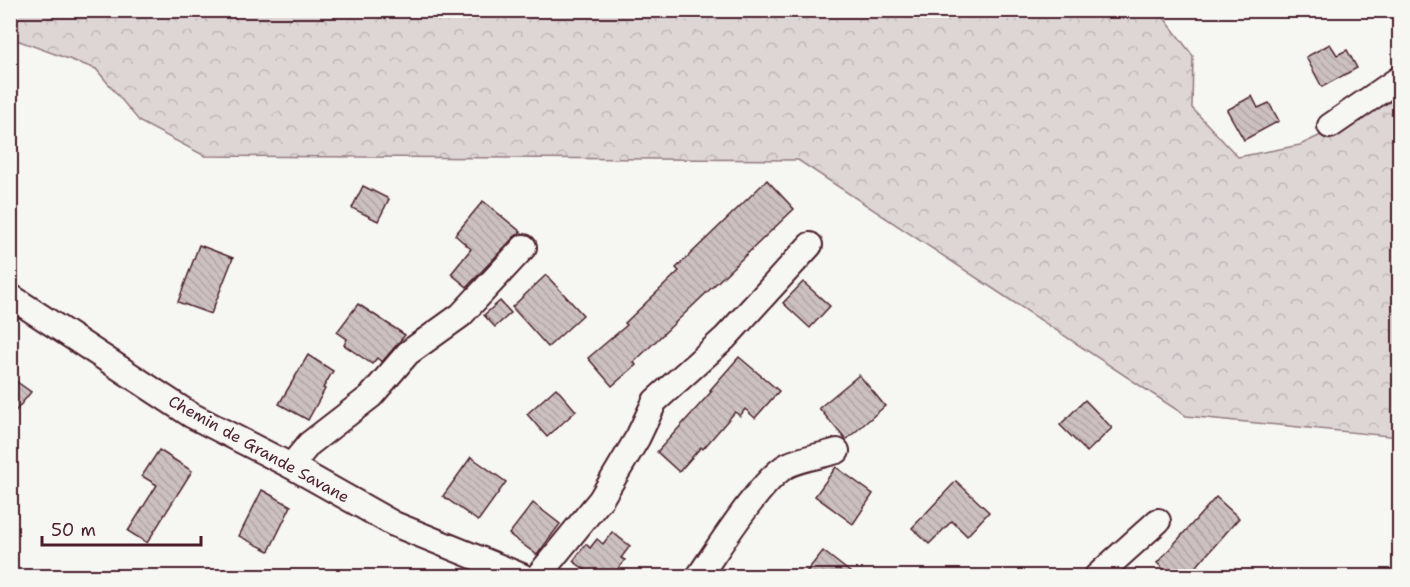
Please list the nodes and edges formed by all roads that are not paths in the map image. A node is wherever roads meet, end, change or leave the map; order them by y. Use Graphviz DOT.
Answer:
graph roads {
  1 [pos="1400,78"];
  2 [pos="1330,126"];
  3 [pos="810,245"];
  4 [pos="524,247"];
  5 [pos="10,296"];
  6 [pos="837,452"];
  7 [pos="291,466"];
  8 [pos="1158,521"];
  9 [pos="522,576"];
  10 [pos="538,576"];
  11 [pos="699,576"];
  12 [pos="1097,576"];
  1 -- 2 [label="street"];
  3 -- 10 [label="street"];
  4 -- 7 [label="street"];
  5 -- 7 [label="street, Chemin de Grande Savane"];
  6 -- 11 [label="street"];
  7 -- 9 [label="street, Chemin de Grande Savane"];
  8 -- 12 [label="street"];
}
